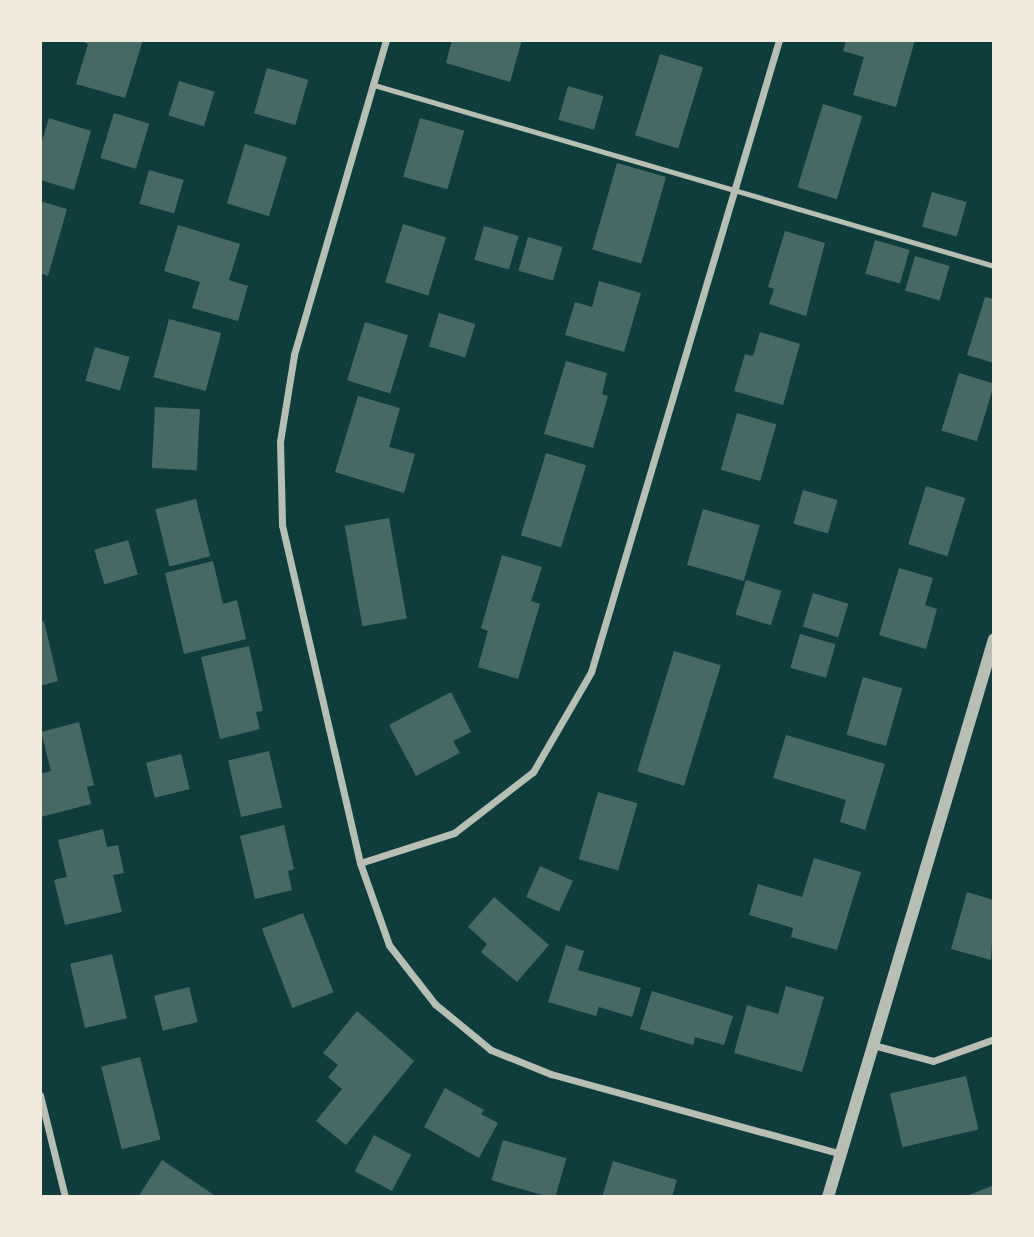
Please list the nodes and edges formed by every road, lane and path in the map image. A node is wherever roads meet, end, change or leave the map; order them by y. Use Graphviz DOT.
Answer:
graph roads {
  1 [pos="387,40"];
  2 [pos="779,40"];
  3 [pos="373,85"];
  4 [pos="734,191"];
  5 [pos="994,266"];
  6 [pos="994,639"];
  7 [pos="988,680"];
  8 [pos="360,863"];
  9 [pos="994,1040"];
  10 [pos="873,1045"];
  11 [pos="40,1096"];
  12 [pos="842,1154"];
  13 [pos="65,1197"];
  14 [pos="828,1197"];
  1 -- 3 [label="street"];
  2 -- 4 [label="street"];
  3 -- 4 [label="lane"];
  3 -- 8 [label="street"];
  4 -- 5 [label="lane"];
  4 -- 8 [label="street"];
  6 -- 7 [label="street"];
  7 -- 10 [label="street"];
  8 -- 12 [label="street"];
  9 -- 10 [label="street"];
  10 -- 12 [label="street"];
  11 -- 13 [label="street"];
  12 -- 14 [label="street"];
}
